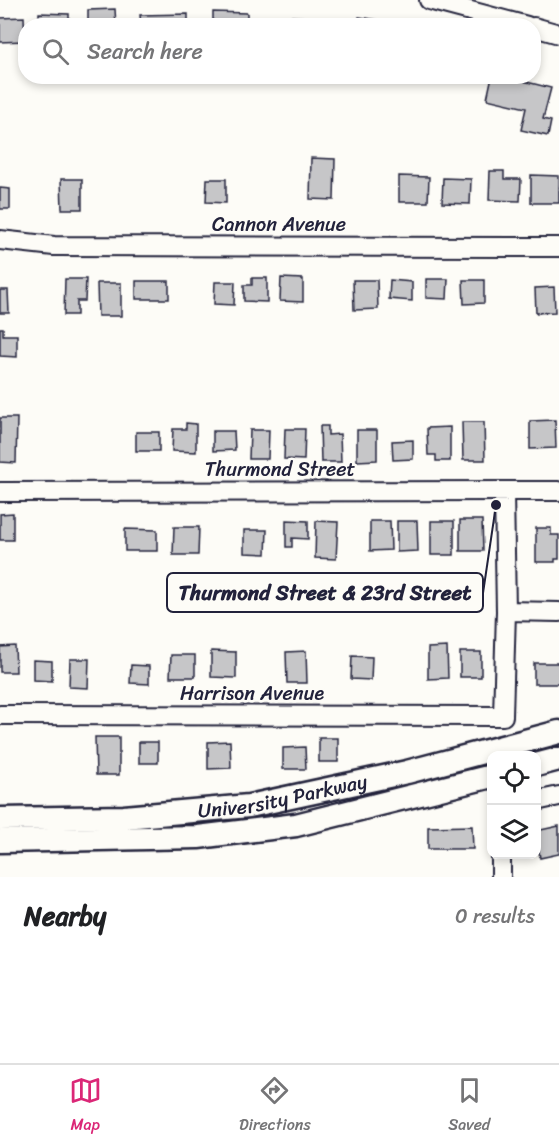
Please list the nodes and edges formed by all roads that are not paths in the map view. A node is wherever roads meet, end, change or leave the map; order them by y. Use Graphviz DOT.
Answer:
graph roads {
  1 [pos="429,0"];
  2 [pos="497,18"];
  3 [pos="541,29"];
  4 [pos="559,34"];
  5 [pos="0,240"];
  6 [pos="559,247"];
  7 [pos="559,491"];
  8 [pos="0,492"];
  9 [pos="504,492"];
  10 [pos="506,611"];
  11 [pos="559,612"];
  12 [pos="0,715"];
  13 [pos="559,732"];
  14 [pos="559,759"];
  15 [pos="541,764"];
  16 [pos="487,777"];
  17 [pos="559,796"];
  18 [pos="541,800"];
  19 [pos="0,819"];
  20 [pos="0,841"];
  21 [pos="501,859"];
  22 [pos="501,877"];
  1 -- 2 [label="street"];
  3 -- 4 [label="street"];
  5 -- 6 [label="street, Cannon Avenue"];
  7 -- 9 [label="street, Thurmond Street"];
  8 -- 9 [label="street, Thurmond Street"];
  9 -- 10 [label="street"];
  10 -- 11 [label="street"];
  10 -- 12 [label="street, Harrison Avenue"];
  13 -- 19 [label="main road, University Parkway"];
  14 -- 15 [label="main road"];
  16 -- 20 [label="main road, University Parkway"];
  17 -- 18 [label="street"];
  21 -- 22 [label="street"];
}
